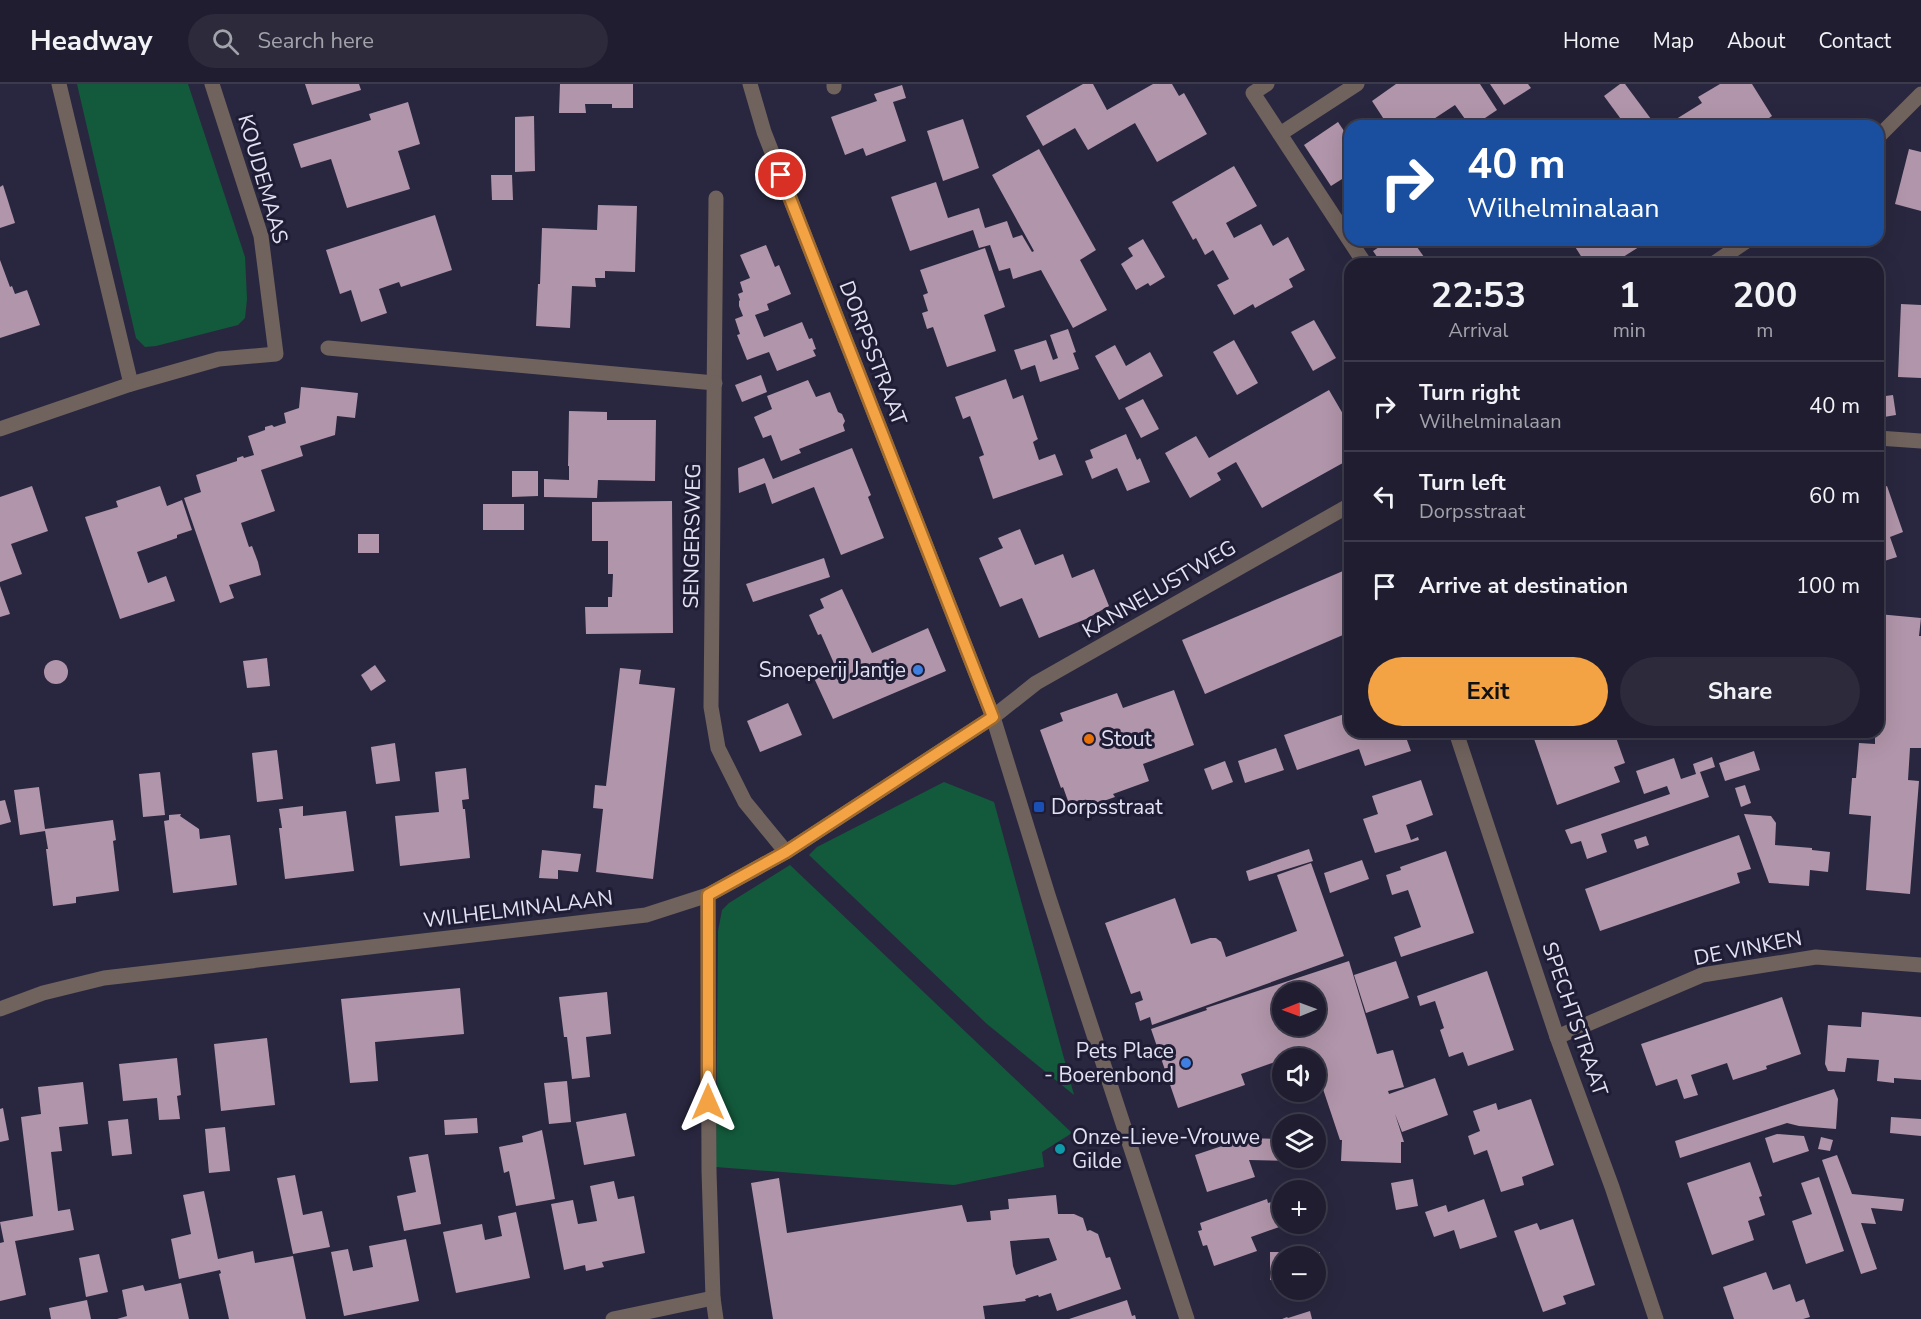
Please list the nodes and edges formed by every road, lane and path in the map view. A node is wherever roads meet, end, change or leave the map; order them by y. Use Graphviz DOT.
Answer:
graph roads {
  1 [pos="59,84"];
  2 [pos="212,84"];
  3 [pos="750,84"];
  4 [pos="1267,84"];
  5 [pos="1357,84"];
  6 [pos="1921,94"];
  7 [pos="1884,131"];
  8 [pos="1280,134"];
  9 [pos="716,198"];
  10 [pos="1344,232"];
  11 [pos="1739,246"];
  12 [pos="1722,258"];
  13 [pos="328,348"];
  14 [pos="715,383"];
  15 [pos="131,384"];
  16 [pos="0,429"];
  17 [pos="1884,438"];
  18 [pos="1921,441"];
  19 [pos="1344,508"];
  20 [pos="993,717"];
  21 [pos="1458,738"];
  22 [pos="786,852"];
  23 [pos="708,895"];
  24 [pos="1921,965"];
  25 [pos="0,1009"];
  26 [pos="1557,1037"];
  27 [pos="713,1299"];
  28 [pos="613,1319"];
  29 [pos="716,1319"];
  30 [pos="1186,1319"];
  31 [pos="1656,1319"];
  1 -- 15 [label="street"];
  2 -- 15 [label="street, KOUDEMAAS"];
  3 -- 20 [label="street, DORPSSTRAAT"];
  4 -- 8 [label="street"];
  5 -- 8 [label="street"];
  6 -- 7 [label="street"];
  8 -- 10 [label="street"];
  9 -- 14 [label="street, SENGERSWEG"];
  11 -- 12 [label="street"];
  13 -- 14 [label="street"];
  14 -- 22 [label="street, SENGERSWEG"];
  15 -- 16 [label="street, KOUDEMAAS"];
  17 -- 18 [label="street"];
  19 -- 20 [label="street, KANNELUSTWEG"];
  20 -- 22 [label="street, WILHELMINALAAN"];
  20 -- 30 [label="street, DORPSSTRAAT"];
  21 -- 26 [label="street, SPECHTSTRAAT"];
  22 -- 23 [label="street, WILHELMINALAAN"];
  23 -- 25 [label="street, WILHELMINALAAN"];
  23 -- 27 [label="street"];
  24 -- 26 [label="street, DE VINKEN"];
  26 -- 31 [label="street, SPECHTSTRAAT"];
  27 -- 28 [label="street"];
  27 -- 29 [label="street"];
}
